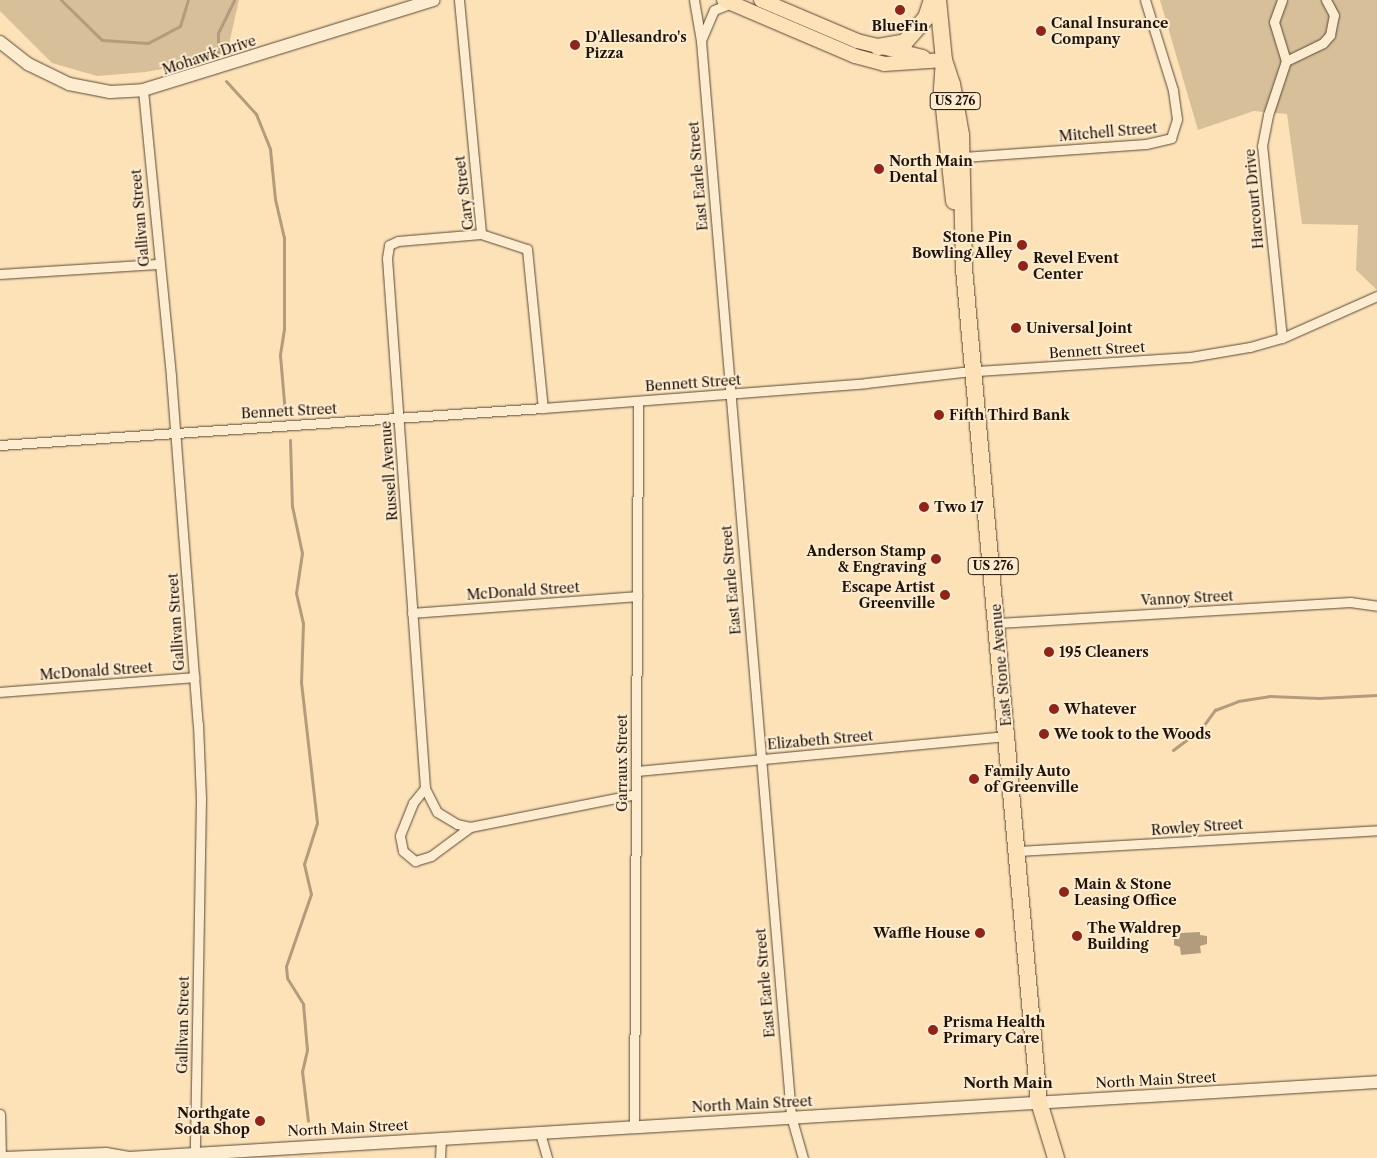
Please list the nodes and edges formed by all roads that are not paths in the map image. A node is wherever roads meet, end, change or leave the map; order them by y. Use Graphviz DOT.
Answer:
graph roads {
  1 [pos="433,0"];
  2 [pos="459,0"];
  3 [pos="694,0"];
  4 [pos="761,0"];
  5 [pos="932,0"];
  6 [pos="938,0"];
  7 [pos="1145,0"];
  8 [pos="1282,0"];
  9 [pos="1326,0"];
  10 [pos="727,1"];
  11 [pos="701,40"];
  12 [pos="0,42"];
  13 [pos="878,47"];
  14 [pos="944,60"];
  15 [pos="1286,61"];
  16 [pos="143,90"];
  17 [pos="962,157"];
  18 [pos="962,229"];
  19 [pos="481,234"];
  20 [pos="158,264"];
  21 [pos="0,274"];
  22 [pos="1377,296"];
  23 [pos="1282,338"];
  24 [pos="975,371"];
  25 [pos="729,394"];
  26 [pos="638,401"];
  27 [pos="542,408"];
  28 [pos="400,418"];
  29 [pos="175,432"];
  30 [pos="0,445"];
  31 [pos="637,596"];
  32 [pos="1377,606"];
  33 [pos="412,613"];
  34 [pos="998,623"];
  35 [pos="194,677"];
  36 [pos="0,692"];
  37 [pos="1007,736"];
  38 [pos="760,759"];
  39 [pos="636,771"];
  40 [pos="425,788"];
  41 [pos="636,794"];
  42 [pos="470,827"];
  43 [pos="1377,830"];
  44 [pos="1018,851"];
  45 [pos="1377,1082"];
  46 [pos="1039,1102"];
  47 [pos="0,1114"];
  48 [pos="791,1116"];
  49 [pos="634,1126"];
  50 [pos="540,1133"];
  51 [pos="441,1138"];
  52 [pos="195,1152"];
  53 [pos="3,1158"];
  54 [pos="129,1158"];
  55 [pos="440,1158"];
  56 [pos="548,1158"];
  57 [pos="803,1158"];
  58 [pos="1056,1158"];
  1 -- 16 [label="street, Mohawk Drive"];
  2 -- 19 [label="street, Cary Street"];
  3 -- 11 [label="street, East Earle Street"];
  4 -- 13 [label="main road"];
  5 -- 13 [label="highway"];
  6 -- 14 [label="highway, East Stone Avenue / US 276"];
  7 -- 17 [label="street, Mitchell Street"];
  8 -- 15 [label="street"];
  9 -- 15 [label="street"];
  10 -- 11 [label="street, East Earle Street"];
  10 -- 14 [label="main road"];
  11 -- 25 [label="street, East Earle Street"];
  12 -- 16 [label="street, Mohawk Drive"];
  13 -- 14 [label="main road"];
  14 -- 17 [label="highway, East Stone Avenue / US 276"];
  14 -- 18 [label="highway, East Stone Avenue / US 276"];
  15 -- 23 [label="street, Harcourt Drive"];
  16 -- 20 [label="street, Gallivan Street"];
  17 -- 18 [label="highway, East Stone Avenue / US 276"];
  18 -- 24 [label="highway, East Stone Avenue / US 276"];
  19 -- 27 [label="street, Cary Street"];
  19 -- 28 [label="street, Russell Avenue"];
  20 -- 21 [label="street"];
  20 -- 29 [label="street, Gallivan Street"];
  22 -- 23 [label="street, Bennett Street"];
  23 -- 24 [label="street, Bennett Street"];
  24 -- 25 [label="street, Bennett Street"];
  24 -- 34 [label="highway, East Stone Avenue / US 276"];
  25 -- 26 [label="street, Bennett Street"];
  25 -- 38 [label="street, East Earle Street"];
  26 -- 27 [label="street, Bennett Street"];
  26 -- 31 [label="street, Garraux Street"];
  27 -- 28 [label="street, Bennett Street"];
  28 -- 29 [label="street, Bennett Street"];
  28 -- 33 [label="street, Russell Avenue"];
  29 -- 30 [label="street, Bennett Street"];
  29 -- 35 [label="street, Gallivan Street"];
  31 -- 33 [label="street, McDonald Street"];
  31 -- 39 [label="street, Garraux Street"];
  32 -- 34 [label="street, Vannoy Street"];
  33 -- 40 [label="street, Russell Avenue"];
  34 -- 37 [label="highway, East Stone Avenue / US 276"];
  35 -- 36 [label="street, McDonald Street"];
  35 -- 52 [label="street, Gallivan Street"];
  37 -- 38 [label="street, Elizabeth Street"];
  37 -- 44 [label="highway, East Stone Avenue / US 276"];
  38 -- 39 [label="street, Elizabeth Street"];
  38 -- 48 [label="street, East Earle Street"];
  39 -- 41 [label="street, Garraux Street"];
  40 -- 42 [label="street, Russell Avenue"];
  40 -- 42 [label="street"];
  41 -- 42 [label="street"];
  41 -- 49 [label="street, Garraux Street"];
  43 -- 44 [label="street, Rowley Street"];
  44 -- 46 [label="highway, East Stone Avenue / US 276"];
  45 -- 46 [label="street, North Main Street"];
  46 -- 48 [label="street, North Main Street"];
  46 -- 58 [label="highway, US 276"];
  47 -- 53 [label="street"];
  48 -- 49 [label="street, North Main Street"];
  48 -- 57 [label="street, East Earle Street"];
  49 -- 50 [label="street, North Main Street"];
  50 -- 51 [label="street, North Main Street"];
  50 -- 56 [label="street"];
  51 -- 52 [label="street, North Main Street"];
  51 -- 55 [label="street"];
  52 -- 54 [label="street, North Main Street"];
  53 -- 54 [label="street, North Main Street"];
}
